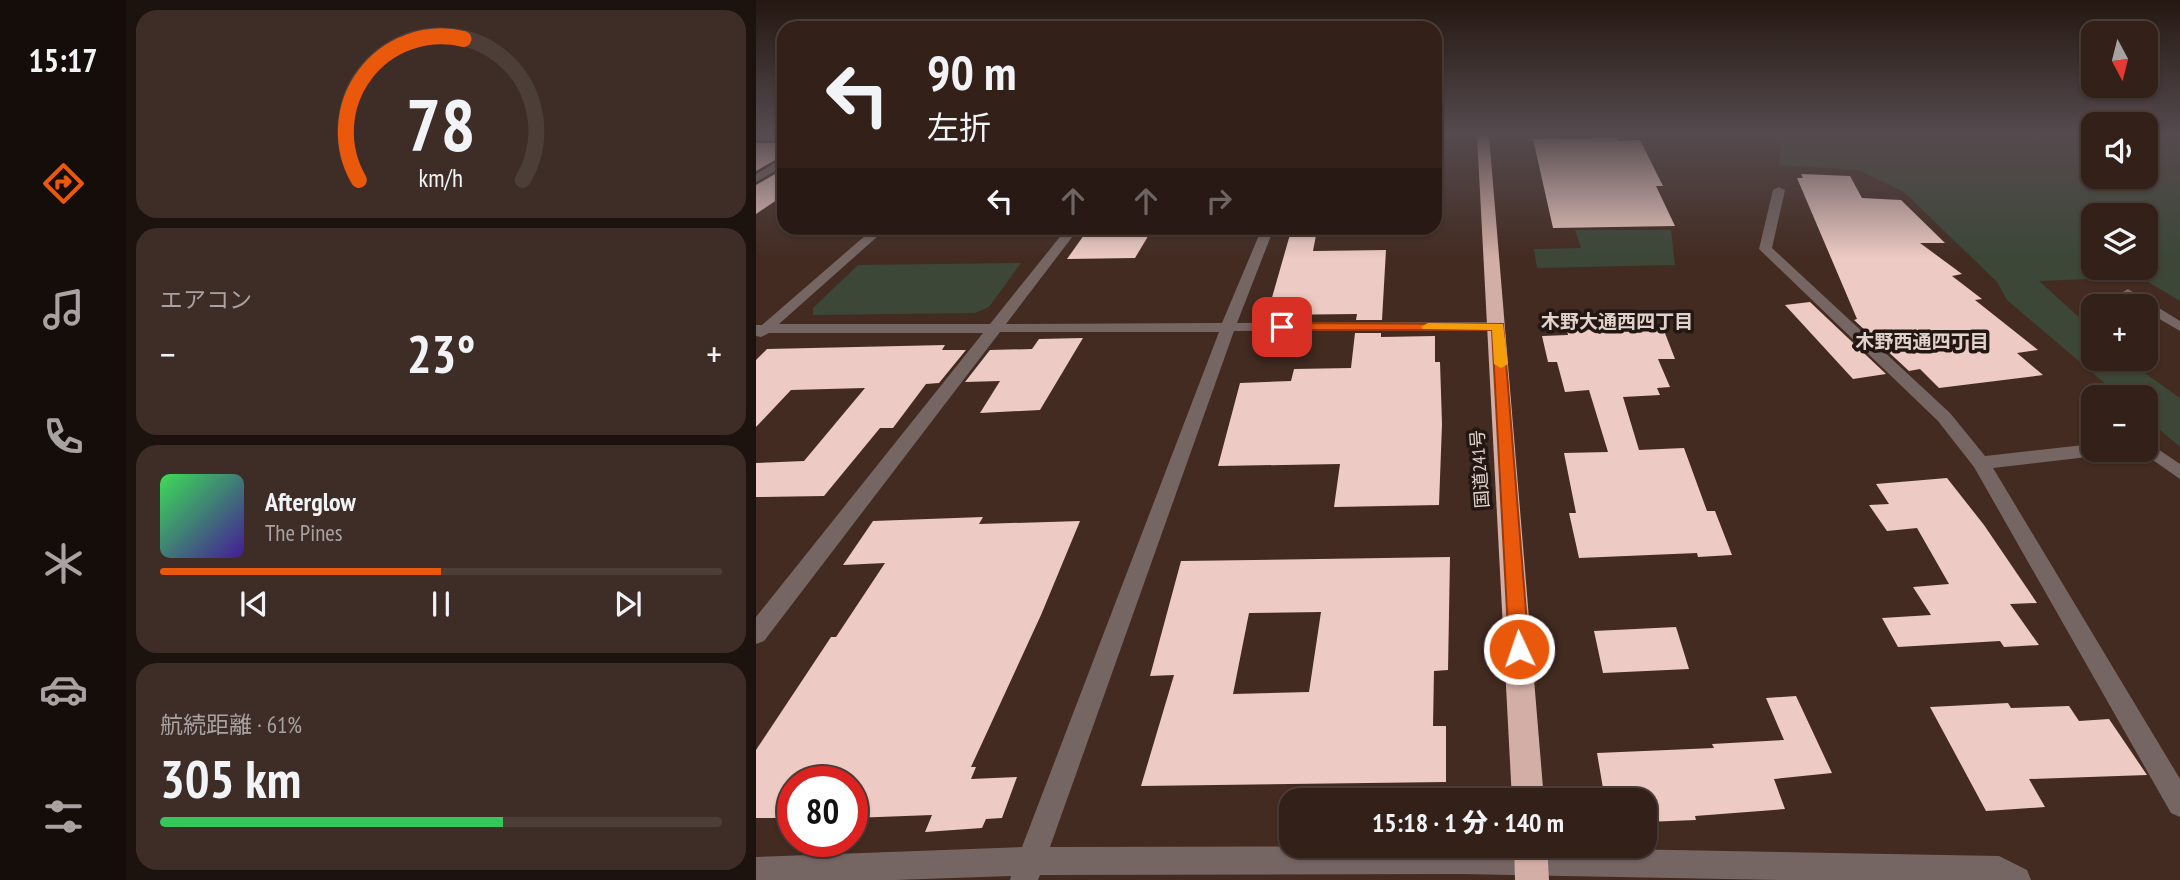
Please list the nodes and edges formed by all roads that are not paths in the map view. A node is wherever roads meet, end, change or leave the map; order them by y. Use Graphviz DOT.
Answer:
graph roads {
  1 [pos="1486,176"];
  2 [pos="1779,190"];
  3 [pos="873,235"];
  4 [pos="1067,235"];
  5 [pos="1265,235"];
  6 [pos="2128,293"];
  7 [pos="1498,326"];
  8 [pos="1227,327"];
  9 [pos="2180,327"];
  10 [pos="994,328"];
  11 [pos="759,332"];
  12 [pos="2081,452"];
  13 [pos="2158,456"];
  14 [pos="1981,463"];
  15 [pos="2180,473"];
  16 [pos="756,634"];
  17 [pos="1527,788"];
  18 [pos="2180,804"];
  19 [pos="1531,862"];
  20 [pos="756,871"];
  21 [pos="1028,871"];
  22 [pos="2017,880"];
  1 -- 7 [label="highway, 国道241号"];
  2 -- 14 [label="street"];
  3 -- 11 [label="street"];
  4 -- 10 [label="street"];
  5 -- 8 [label="street"];
  6 -- 9 [label="street"];
  7 -- 8 [label="street"];
  7 -- 17 [label="highway, 国道241号"];
  8 -- 10 [label="street"];
  8 -- 21 [label="street"];
  10 -- 11 [label="street"];
  10 -- 16 [label="street"];
  12 -- 14 [label="street"];
  13 -- 15 [label="street"];
  14 -- 18 [label="street"];
  19 -- 21 [label="street"];
  19 -- 22 [label="street"];
  20 -- 21 [label="street"];
}
